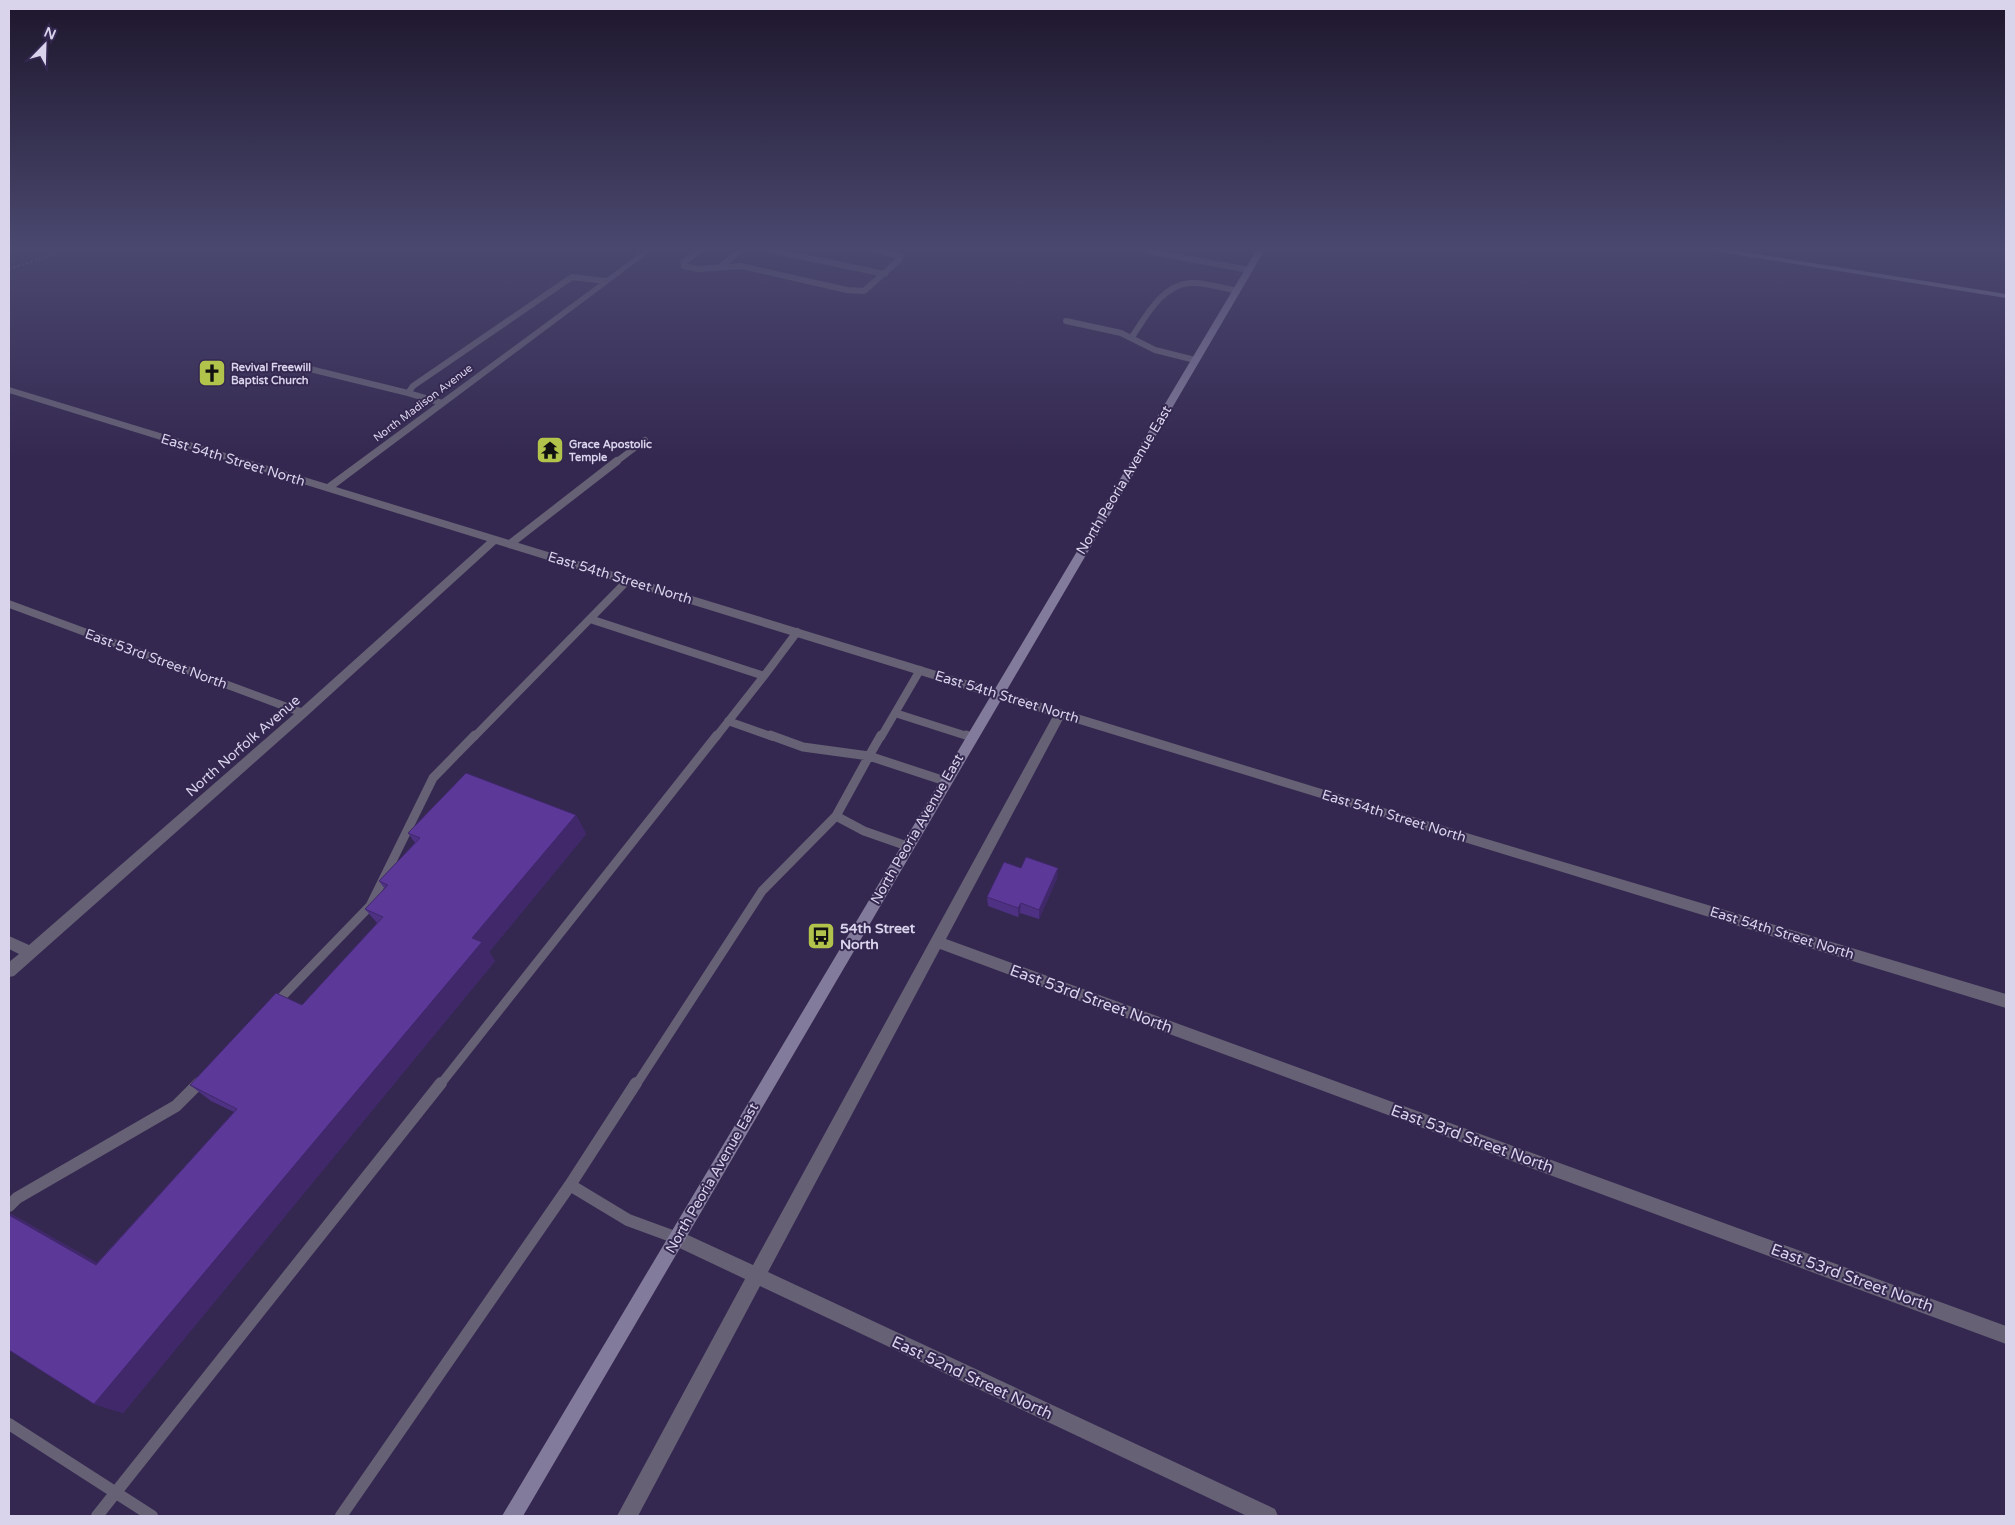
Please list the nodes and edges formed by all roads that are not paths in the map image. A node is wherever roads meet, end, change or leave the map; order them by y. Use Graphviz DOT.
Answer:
graph roads {
  1 [pos="513,317"];
  2 [pos="557,317"];
  3 [pos="1145,317"];
  4 [pos="1221,317"];
  5 [pos="1066,321"];
  6 [pos="1132,337"];
  7 [pos="1195,360"];
  8 [pos="310,369"];
  9 [pos="9,390"];
  10 [pos="408,393"];
  11 [pos="442,403"];
  12 [pos="645,440"];
  13 [pos="327,489"];
  14 [pos="494,540"];
  15 [pos="510,544"];
  16 [pos="628,580"];
  17 [pos="9,604"];
  18 [pos="590,619"];
  19 [pos="797,632"];
  20 [pos="920,670"];
  21 [pos="764,676"];
  22 [pos="997,694"];
  23 [pos="303,713"];
  24 [pos="895,713"];
  25 [pos="1060,713"];
  26 [pos="728,721"];
  27 [pos="971,737"];
  28 [pos="868,756"];
  29 [pos="946,781"];
  30 [pos="836,816"];
  31 [pos="907,846"];
  32 [pos="9,942"];
  33 [pos="937,942"];
  34 [pos="29,952"];
  35 [pos="9,971"];
  36 [pos="2006,1001"];
  37 [pos="266,1013"];
  38 [pos="211,1070"];
  39 [pos="570,1185"];
  40 [pos="9,1206"];
  41 [pos="677,1238"];
  42 [pos="757,1277"];
  43 [pos="2006,1335"];
  44 [pos="9,1424"];
  45 [pos="116,1492"];
  46 [pos="97,1516"];
  47 [pos="152,1516"];
  48 [pos="341,1516"];
  49 [pos="512,1516"];
  50 [pos="628,1516"];
  51 [pos="1268,1516"];
  1 -- 10 [label="lane"];
  2 -- 11 [label="street, North Madison Avenue"];
  3 -- 6 [label="lane"];
  4 -- 7 [label="main road, North Peoria Avenue East"];
  5 -- 6 [label="lane"];
  6 -- 7 [label="lane"];
  7 -- 22 [label="main road, North Peoria Avenue East"];
  8 -- 10 [label="lane"];
  9 -- 13 [label="street, East 54th Street North"];
  10 -- 11 [label="lane"];
  11 -- 13 [label="street, North Madison Avenue"];
  12 -- 15 [label="lane"];
  13 -- 14 [label="street, East 54th Street North"];
  14 -- 15 [label="street, East 54th Street North"];
  14 -- 23 [label="street, North Norfolk Avenue"];
  15 -- 16 [label="street, East 54th Street North"];
  16 -- 18 [label="lane"];
  16 -- 19 [label="street, East 54th Street North"];
  17 -- 23 [label="street, East 53rd Street North"];
  18 -- 21 [label="lane"];
  18 -- 37 [label="lane"];
  19 -- 20 [label="street, East 54th Street North"];
  19 -- 21 [label="lane"];
  20 -- 22 [label="street, East 54th Street North"];
  20 -- 24 [label="lane"];
  21 -- 26 [label="lane"];
  22 -- 25 [label="street, East 54th Street North"];
  22 -- 27 [label="main road, North Peoria Avenue East"];
  23 -- 34 [label="street, North Norfolk Avenue"];
  24 -- 27 [label="lane"];
  24 -- 28 [label="lane"];
  25 -- 33 [label="street"];
  25 -- 36 [label="street, East 54th Street North"];
  26 -- 28 [label="lane"];
  26 -- 45 [label="lane"];
  27 -- 29 [label="main road, North Peoria Avenue East"];
  28 -- 29 [label="lane"];
  28 -- 30 [label="lane"];
  29 -- 31 [label="main road, North Peoria Avenue East"];
  30 -- 31 [label="lane"];
  30 -- 39 [label="lane"];
  31 -- 41 [label="main road, North Peoria Avenue East"];
  32 -- 34 [label="street"];
  33 -- 42 [label="street"];
  33 -- 43 [label="street, East 53rd Street North"];
  34 -- 35 [label="street, North Norfolk Avenue"];
  38 -- 40 [label="lane"];
  39 -- 41 [label="lane"];
  39 -- 48 [label="lane"];
  41 -- 42 [label="street, East 52nd Street North"];
  41 -- 49 [label="main road, North Peoria Avenue East"];
  42 -- 50 [label="street"];
  42 -- 51 [label="street, East 52nd Street North"];
  44 -- 45 [label="lane"];
  45 -- 46 [label="lane"];
  45 -- 47 [label="lane"];
}
